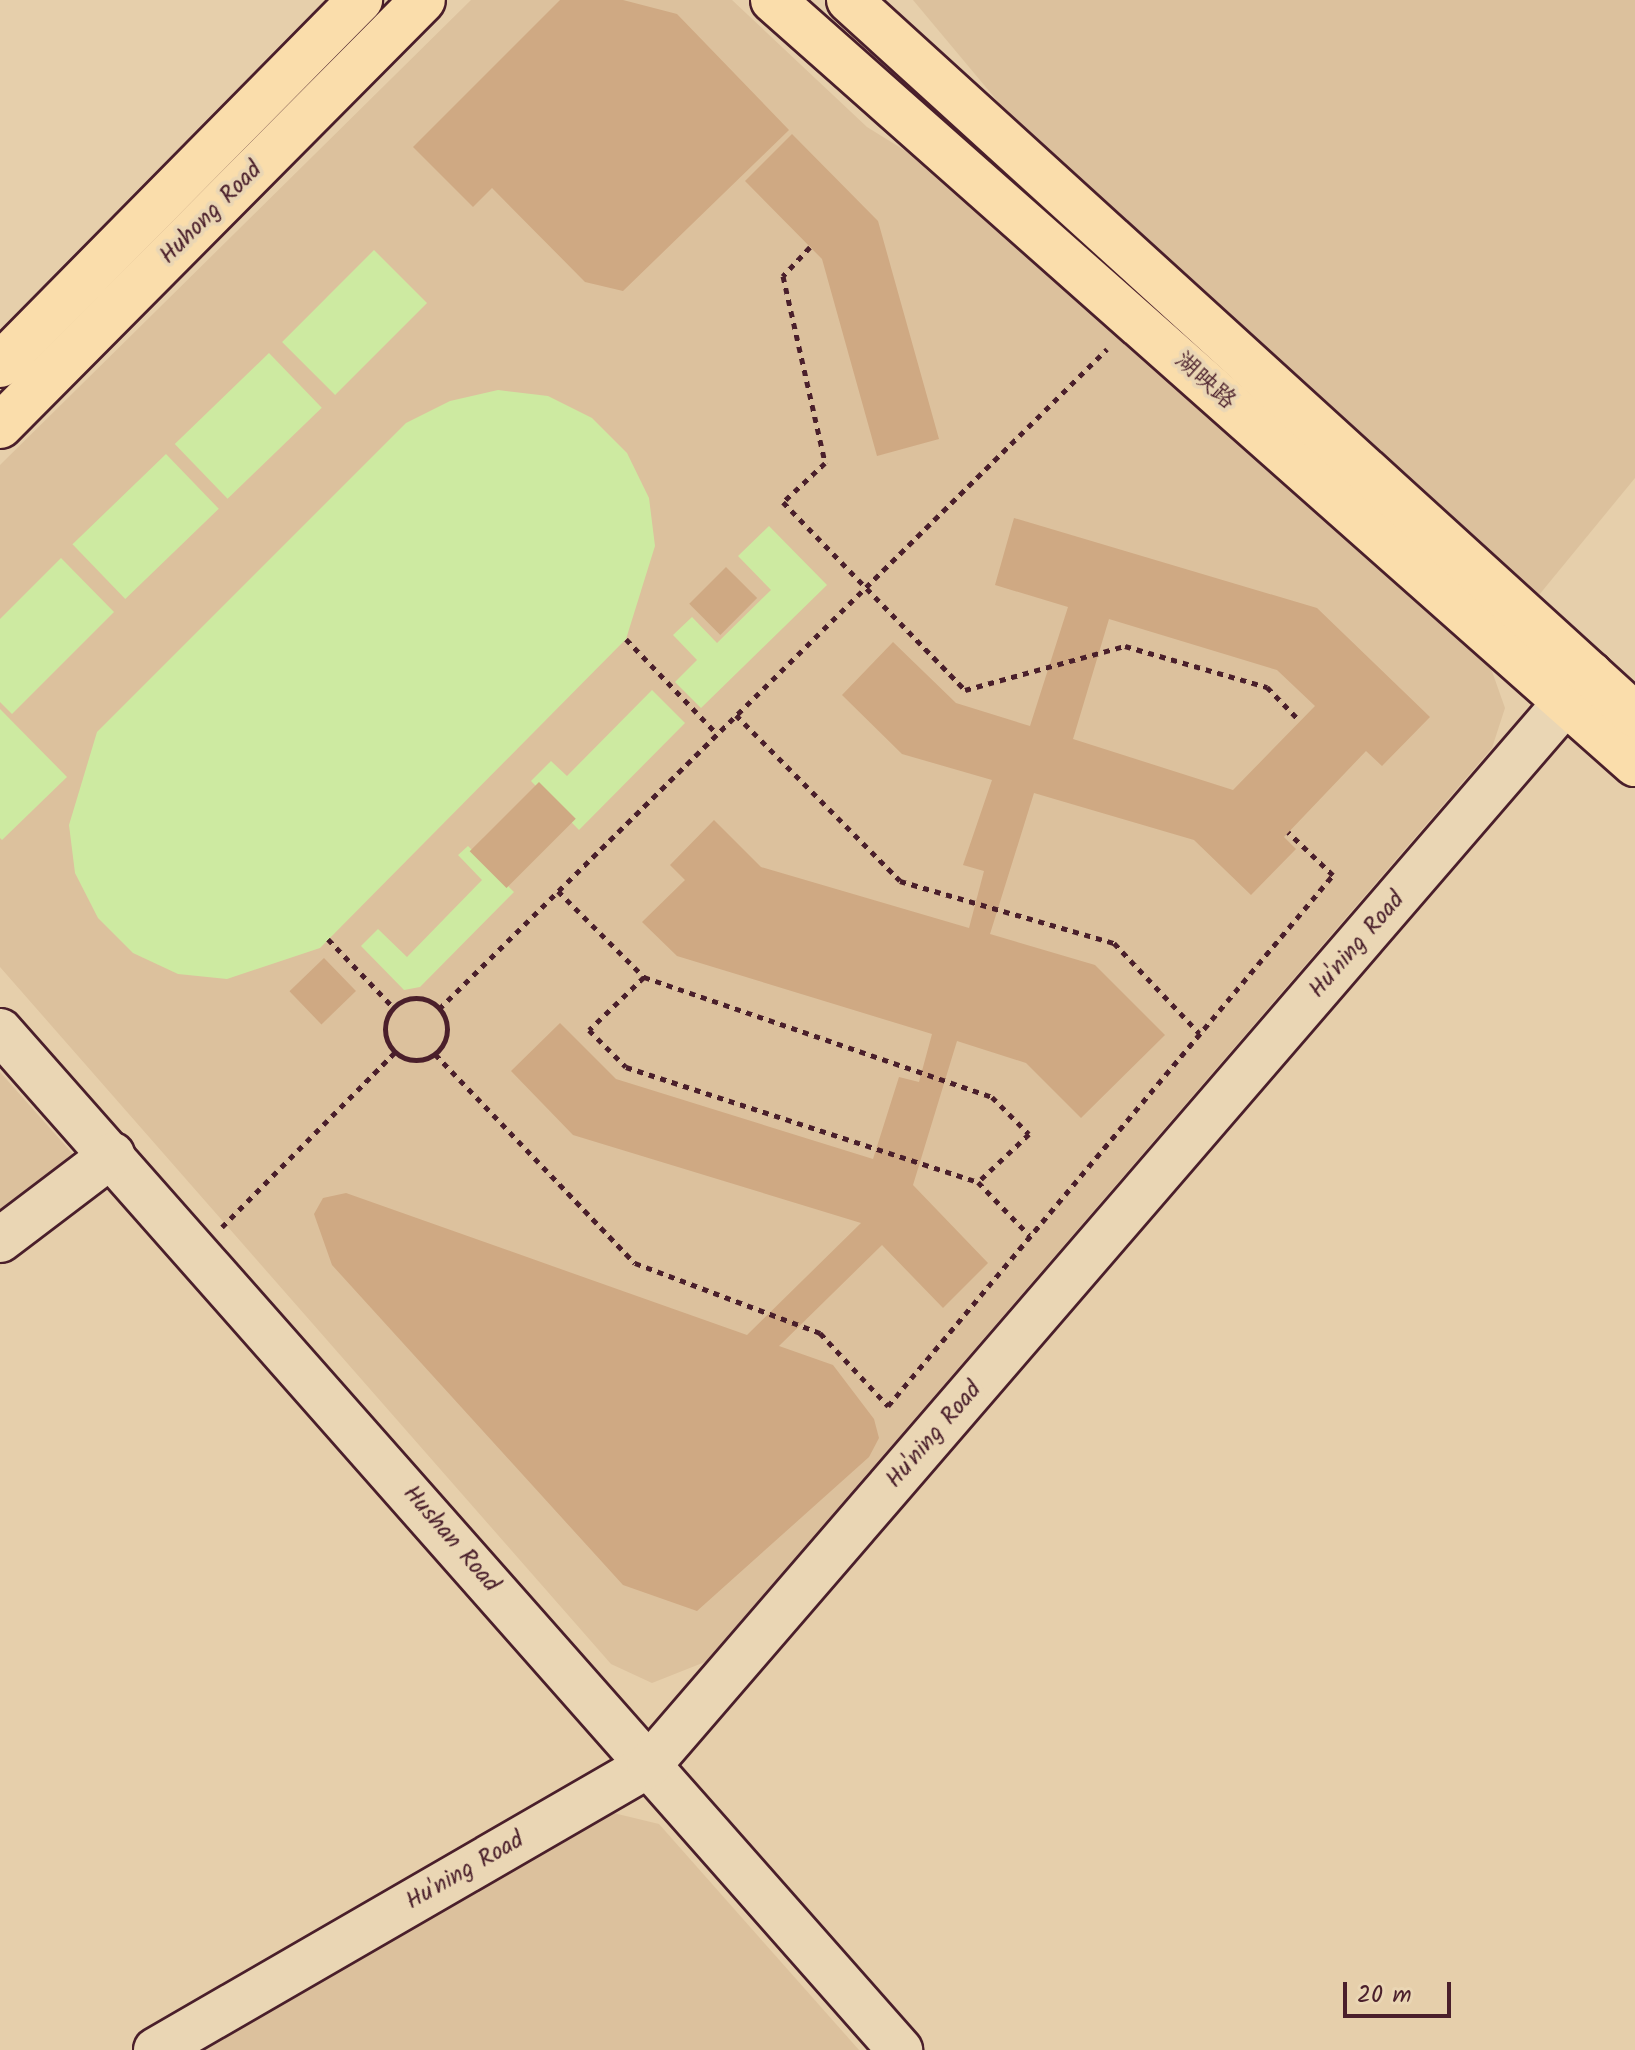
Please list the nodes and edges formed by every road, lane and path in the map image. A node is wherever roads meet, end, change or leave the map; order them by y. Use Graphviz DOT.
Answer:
graph roads {
  1 [pos="360,0"];
  2 [pos="423,0"];
  3 [pos="773,0"];
  4 [pos="849,0"];
  5 [pos="810,247"];
  6 [pos="1136,320"];
  7 [pos="0,365"];
  8 [pos="0,426"];
  9 [pos="864,590"];
  10 [pos="626,639"];
  11 [pos="1578,688"];
  12 [pos="736,715"];
  13 [pos="1635,715"];
  14 [pos="1300,721"];
  15 [pos="717,734"];
  16 [pos="1635,764"];
  17 [pos="1288,832"];
  18 [pos="558,891"];
  19 [pos="328,939"];
  20 [pos="644,977"];
  21 [pos="394,1008"];
  22 [pos="439,1009"];
  23 [pos="0,1031"];
  24 [pos="1199,1033"];
  25 [pos="395,1052"];
  26 [pos="435,1054"];
  27 [pos="112,1155"];
  28 [pos="978,1182"];
  29 [pos="1029,1235"];
  30 [pos="0,1240"];
  31 [pos="199,1251"];
  32 [pos="649,1765"];
  33 [pos="156,2050"];
  34 [pos="900,2050"];
  1 -- 7 [label="main road, Huhong Road"];
  2 -- 8 [label="main road, Huhong Road"];
  3 -- 6 [label="main road, 湖映路"];
  4 -- 11 [label="main road, 湖映路"];
  5 -- 9 [label="path"];
  6 -- 9 [label="path"];
  6 -- 11 [label="main road, 湖映路"];
  9 -- 12 [label="path"];
  9 -- 14 [label="path"];
  10 -- 15 [label="path"];
  11 -- 13 [label="main road, 湖映路"];
  11 -- 16 [label="main road, 湖映路"];
  11 -- 32 [label="street, Hu'ning Road"];
  12 -- 15 [label="path"];
  12 -- 24 [label="path"];
  15 -- 18 [label="path"];
  17 -- 24 [label="path"];
  18 -- 20 [label="path"];
  18 -- 22 [label="path"];
  19 -- 21 [label="path"];
  20 -- 28 [label="path"];
  20 -- 28 [label="path"];
  21 -- 22 [label="path"];
  21 -- 25 [label="path"];
  22 -- 26 [label="path"];
  23 -- 27 [label="street, Hushan Road"];
  24 -- 29 [label="path"];
  25 -- 26 [label="path"];
  25 -- 31 [label="path"];
  26 -- 29 [label="path"];
  27 -- 30 [label="street"];
  27 -- 31 [label="street, Hushan Road"];
  28 -- 29 [label="path"];
  31 -- 32 [label="street, Hushan Road"];
  32 -- 33 [label="street, Hu'ning Road"];
  32 -- 34 [label="street, Hushan Road"];
}
